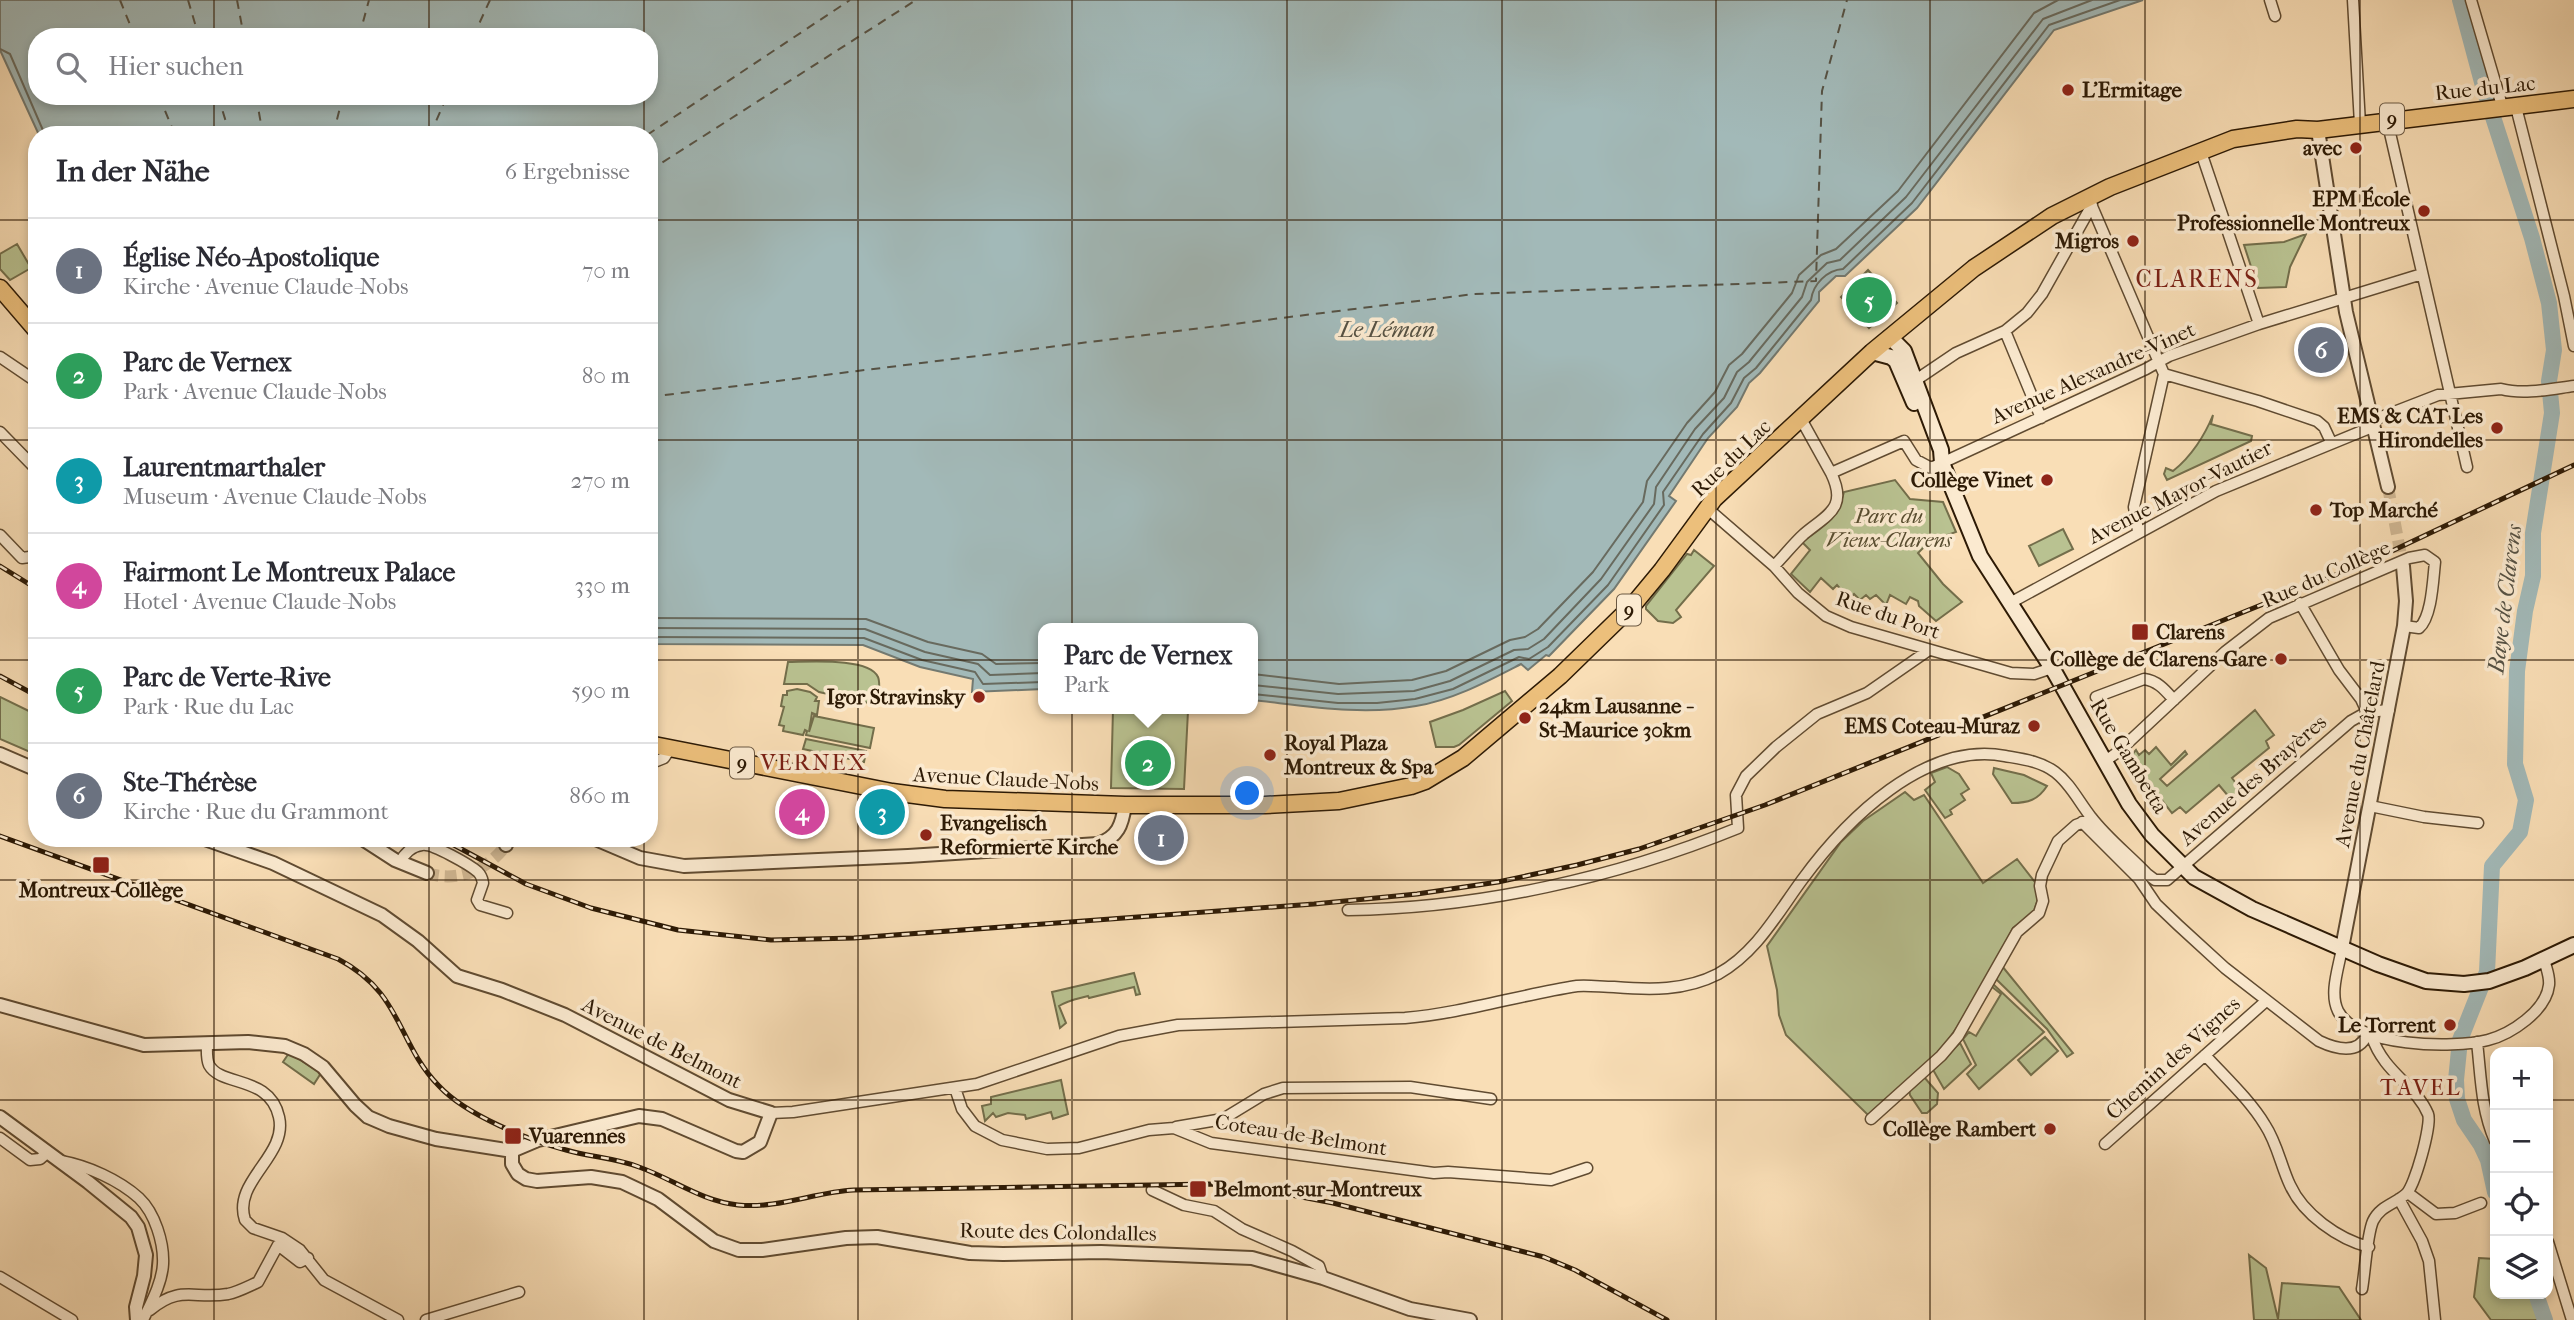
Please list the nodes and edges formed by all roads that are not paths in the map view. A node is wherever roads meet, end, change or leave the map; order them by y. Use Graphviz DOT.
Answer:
graph roads {
  1 [pos="2270,0"];
  2 [pos="2353,0"];
  3 [pos="2471,0"];
  4 [pos="2275,16"];
  5 [pos="2574,99"];
  6 [pos="2501,109"];
  7 [pos="2387,120"];
  8 [pos="2360,124"];
  9 [pos="2318,130"];
  10 [pos="2201,152"];
  11 [pos="2090,201"];
  12 [pos="2422,274"];
  13 [pos="0,288"];
  14 [pos="2344,297"];
  15 [pos="28,321"];
  16 [pos="2259,324"];
  17 [pos="2005,331"];
  18 [pos="1890,337"];
  19 [pos="2574,346"];
  20 [pos="1872,352"];
  21 [pos="0,357"];
  22 [pos="2157,361"];
  23 [pos="2164,374"];
  24 [pos="28,376"];
  25 [pos="1916,380"];
  26 [pos="2572,386"];
  27 [pos="2450,393"];
  28 [pos="2041,418"];
  29 [pos="1801,419"];
  30 [pos="2372,424"];
  31 [pos="0,432"];
  32 [pos="2332,442"];
  33 [pos="28,461"];
  34 [pos="1942,463"];
  35 [pos="2466,467"];
  36 [pos="1831,473"];
  37 [pos="2388,487"];
  38 [pos="1707,508"];
  39 [pos="2138,531"];
  40 [pos="0,535"];
  41 [pos="28,557"];
  42 [pos="1774,566"];
  43 [pos="2403,566"];
  44 [pos="2010,603"];
  45 [pos="2300,603"];
  46 [pos="2404,626"];
  47 [pos="1929,650"];
  48 [pos="2052,668"];
  49 [pos="2096,697"];
  50 [pos="2175,700"];
  51 [pos="2389,710"];
  52 [pos="2367,712"];
  53 [pos="660,746"];
  54 [pos="0,754"];
  55 [pos="658,760"];
  56 [pos="2105,761"];
  57 [pos="28,766"];
  58 [pos="1312,802"];
  59 [pos="1125,805"];
  60 [pos="2370,806"];
  61 [pos="2087,821"];
  62 [pos="2478,823"];
  63 [pos="228,847"];
  64 [pos="376,847"];
  65 [pos="415,847"];
  66 [pos="435,847"];
  67 [pos="614,847"];
  68 [pos="400,862"];
  69 [pos="2182,868"];
  70 [pos="427,873"];
  71 [pos="1348,910"];
  72 [pos="507,913"];
  73 [pos="2574,945"];
  74 [pos="2342,948"];
  75 [pos="2544,959"];
  76 [pos="2266,1001"];
  77 [pos="0,1005"];
  78 [pos="2370,1036"];
  79 [pos="2477,1042"];
  80 [pos="207,1043"];
  81 [pos="2205,1055"];
  82 [pos="955,1088"];
  83 [pos="1491,1099"];
  84 [pos="771,1113"];
  85 [pos="0,1117"];
  86 [pos="1871,1119"];
  87 [pos="1174,1128"];
  88 [pos="2490,1129"];
  89 [pos="0,1138"];
  90 [pos="2105,1143"];
  91 [pos="512,1151"];
  92 [pos="48,1152"];
  93 [pos="61,1161"];
  94 [pos="1587,1168"];
  95 [pos="1152,1190"];
  96 [pos="2404,1196"];
  97 [pos="2481,1203"];
  98 [pos="2369,1247"];
  99 [pos="308,1258"];
  100 [pos="2553,1258"];
  101 [pos="0,1277"];
  102 [pos="1323,1278"];
  103 [pos="2362,1289"];
  104 [pos="519,1292"];
  105 [pos="141,1317"];
  106 [pos="395,1319"];
  107 [pos="72,1320"];
  108 [pos="426,1320"];
  109 [pos="1470,1320"];
  110 [pos="2435,1320"];
  111 [pos="2572,1320"];
  1 -- 4 [label="street"];
  2 -- 8 [label="street"];
  3 -- 6 [label="street"];
  5 -- 6 [label="main road, Rue du Lac / 9"];
  6 -- 7 [label="main road, Rue du Lac / 9"];
  6 -- 19 [label="street"];
  7 -- 8 [label="main road, Rue du Lac / 9"];
  7 -- 12 [label="street"];
  8 -- 9 [label="main road, Rue du Lac / 9"];
  9 -- 10 [label="main road, Rue du Lac / 9"];
  9 -- 14 [label="street"];
  10 -- 11 [label="main road, Rue du Lac / 9"];
  10 -- 16 [label="street"];
  11 -- 17 [label="street"];
  11 -- 18 [label="main road, Rue du Lac / 9"];
  11 -- 22 [label="street"];
  12 -- 14 [label="street, Avenue Alexandre-Vinet"];
  12 -- 27 [label="street"];
  13 -- 15 [label="main road"];
  14 -- 16 [label="street, Avenue Alexandre-Vinet"];
  14 -- 30 [label="street"];
  16 -- 22 [label="street, Avenue Alexandre-Vinet"];
  17 -- 25 [label="street"];
  17 -- 28 [label="street"];
  18 -- 20 [label="main road, Rue du Lac / 9"];
  18 -- 25 [label="main road, Rue Gambetta"];
  20 -- 29 [label="main road, Rue du Lac / 9"];
  20 -- 34 [label="main road, Rue Gambetta"];
  21 -- 24 [label="street"];
  22 -- 23 [label="street"];
  22 -- 28 [label="street, Avenue Alexandre-Vinet"];
  23 -- 32 [label="street"];
  23 -- 39 [label="street"];
  25 -- 34 [label="main road, Rue Gambetta"];
  26 -- 27 [label="street, Avenue Mayor-Vautier"];
  27 -- 30 [label="street, Avenue Mayor-Vautier"];
  27 -- 35 [label="street"];
  28 -- 34 [label="street, Avenue Alexandre-Vinet"];
  29 -- 36 [label="street"];
  29 -- 38 [label="main road, Rue du Lac / 9"];
  30 -- 32 [label="street, Avenue Mayor-Vautier"];
  30 -- 37 [label="street"];
  31 -- 33 [label="street"];
  32 -- 39 [label="street, Avenue Mayor-Vautier"];
  34 -- 36 [label="street"];
  34 -- 44 [label="main road, Rue Gambetta"];
  36 -- 42 [label="street"];
  38 -- 42 [label="street, Rue du Port"];
  38 -- 58 [label="main road, Rue du Lac / 9"];
  39 -- 44 [label="street, Avenue Mayor-Vautier"];
  40 -- 41 [label="street"];
  42 -- 47 [label="street, Rue du Port"];
  43 -- 46 [label="street, Avenue du Châtelard"];
  44 -- 48 [label="main road, Rue Gambetta"];
  45 -- 46 [label="street, Rue du Collège"];
  45 -- 50 [label="street, Rue du Collège"];
  45 -- 52 [label="street"];
  46 -- 51 [label="street, Avenue du Châtelard"];
  47 -- 48 [label="street, Rue du Port"];
  47 -- 71 [label="street"];
  48 -- 56 [label="main road, Rue Gambetta"];
  49 -- 50 [label="street"];
  50 -- 56 [label="street, Rue du Collège"];
  51 -- 52 [label="street, Avenue des Brayères"];
  51 -- 60 [label="street, Avenue du Châtelard"];
  52 -- 69 [label="street, Avenue des Brayères"];
  53 -- 55 [label="street"];
  53 -- 59 [label="main road, Avenue Claude-Nobs / 9"];
  54 -- 57 [label="street"];
  56 -- 69 [label="main road, Rue Gambetta"];
  58 -- 59 [label="main road, Avenue Claude-Nobs / 9"];
  59 -- 67 [label="street"];
  60 -- 62 [label="street"];
  60 -- 74 [label="street, Avenue du Châtelard"];
  61 -- 69 [label="street"];
  61 -- 76 [label="street"];
  61 -- 82 [label="street, Avenue de Belmont"];
  61 -- 86 [label="street"];
  63 -- 84 [label="street, Avenue de Belmont"];
  64 -- 68 [label="street"];
  65 -- 68 [label="street"];
  66 -- 72 [label="street"];
  68 -- 70 [label="street"];
  69 -- 74 [label="main road, Rue Gambetta"];
  73 -- 75 [label="main road, Rue Gambetta"];
  74 -- 75 [label="main road, Rue Gambetta"];
  74 -- 78 [label="street"];
  75 -- 79 [label="street"];
  76 -- 78 [label="street"];
  76 -- 81 [label="street, Chemin des Vignes"];
  77 -- 80 [label="street"];
  78 -- 79 [label="street"];
  78 -- 96 [label="street"];
  79 -- 88 [label="street"];
  80 -- 91 [label="street"];
  80 -- 99 [label="street"];
  81 -- 90 [label="street, Chemin des Vignes"];
  81 -- 98 [label="street"];
  82 -- 84 [label="street, Avenue de Belmont"];
  82 -- 87 [label="street, Coteau-de-Belmont"];
  83 -- 87 [label="street"];
  84 -- 91 [label="street"];
  85 -- 92 [label="street"];
  87 -- 94 [label="street, Coteau-de-Belmont"];
  89 -- 92 [label="street"];
  91 -- 102 [label="street, Route des Colondalles"];
  92 -- 93 [label="street"];
  93 -- 105 [label="street"];
  93 -- 105 [label="street"];
  95 -- 102 [label="street"];
  96 -- 97 [label="street"];
  96 -- 98 [label="street"];
  96 -- 110 [label="street"];
  98 -- 103 [label="street"];
  99 -- 105 [label="street"];
  99 -- 106 [label="street"];
  100 -- 111 [label="street"];
  101 -- 107 [label="street"];
  102 -- 109 [label="street, Route des Colondalles"];
  104 -- 108 [label="street"];
}
